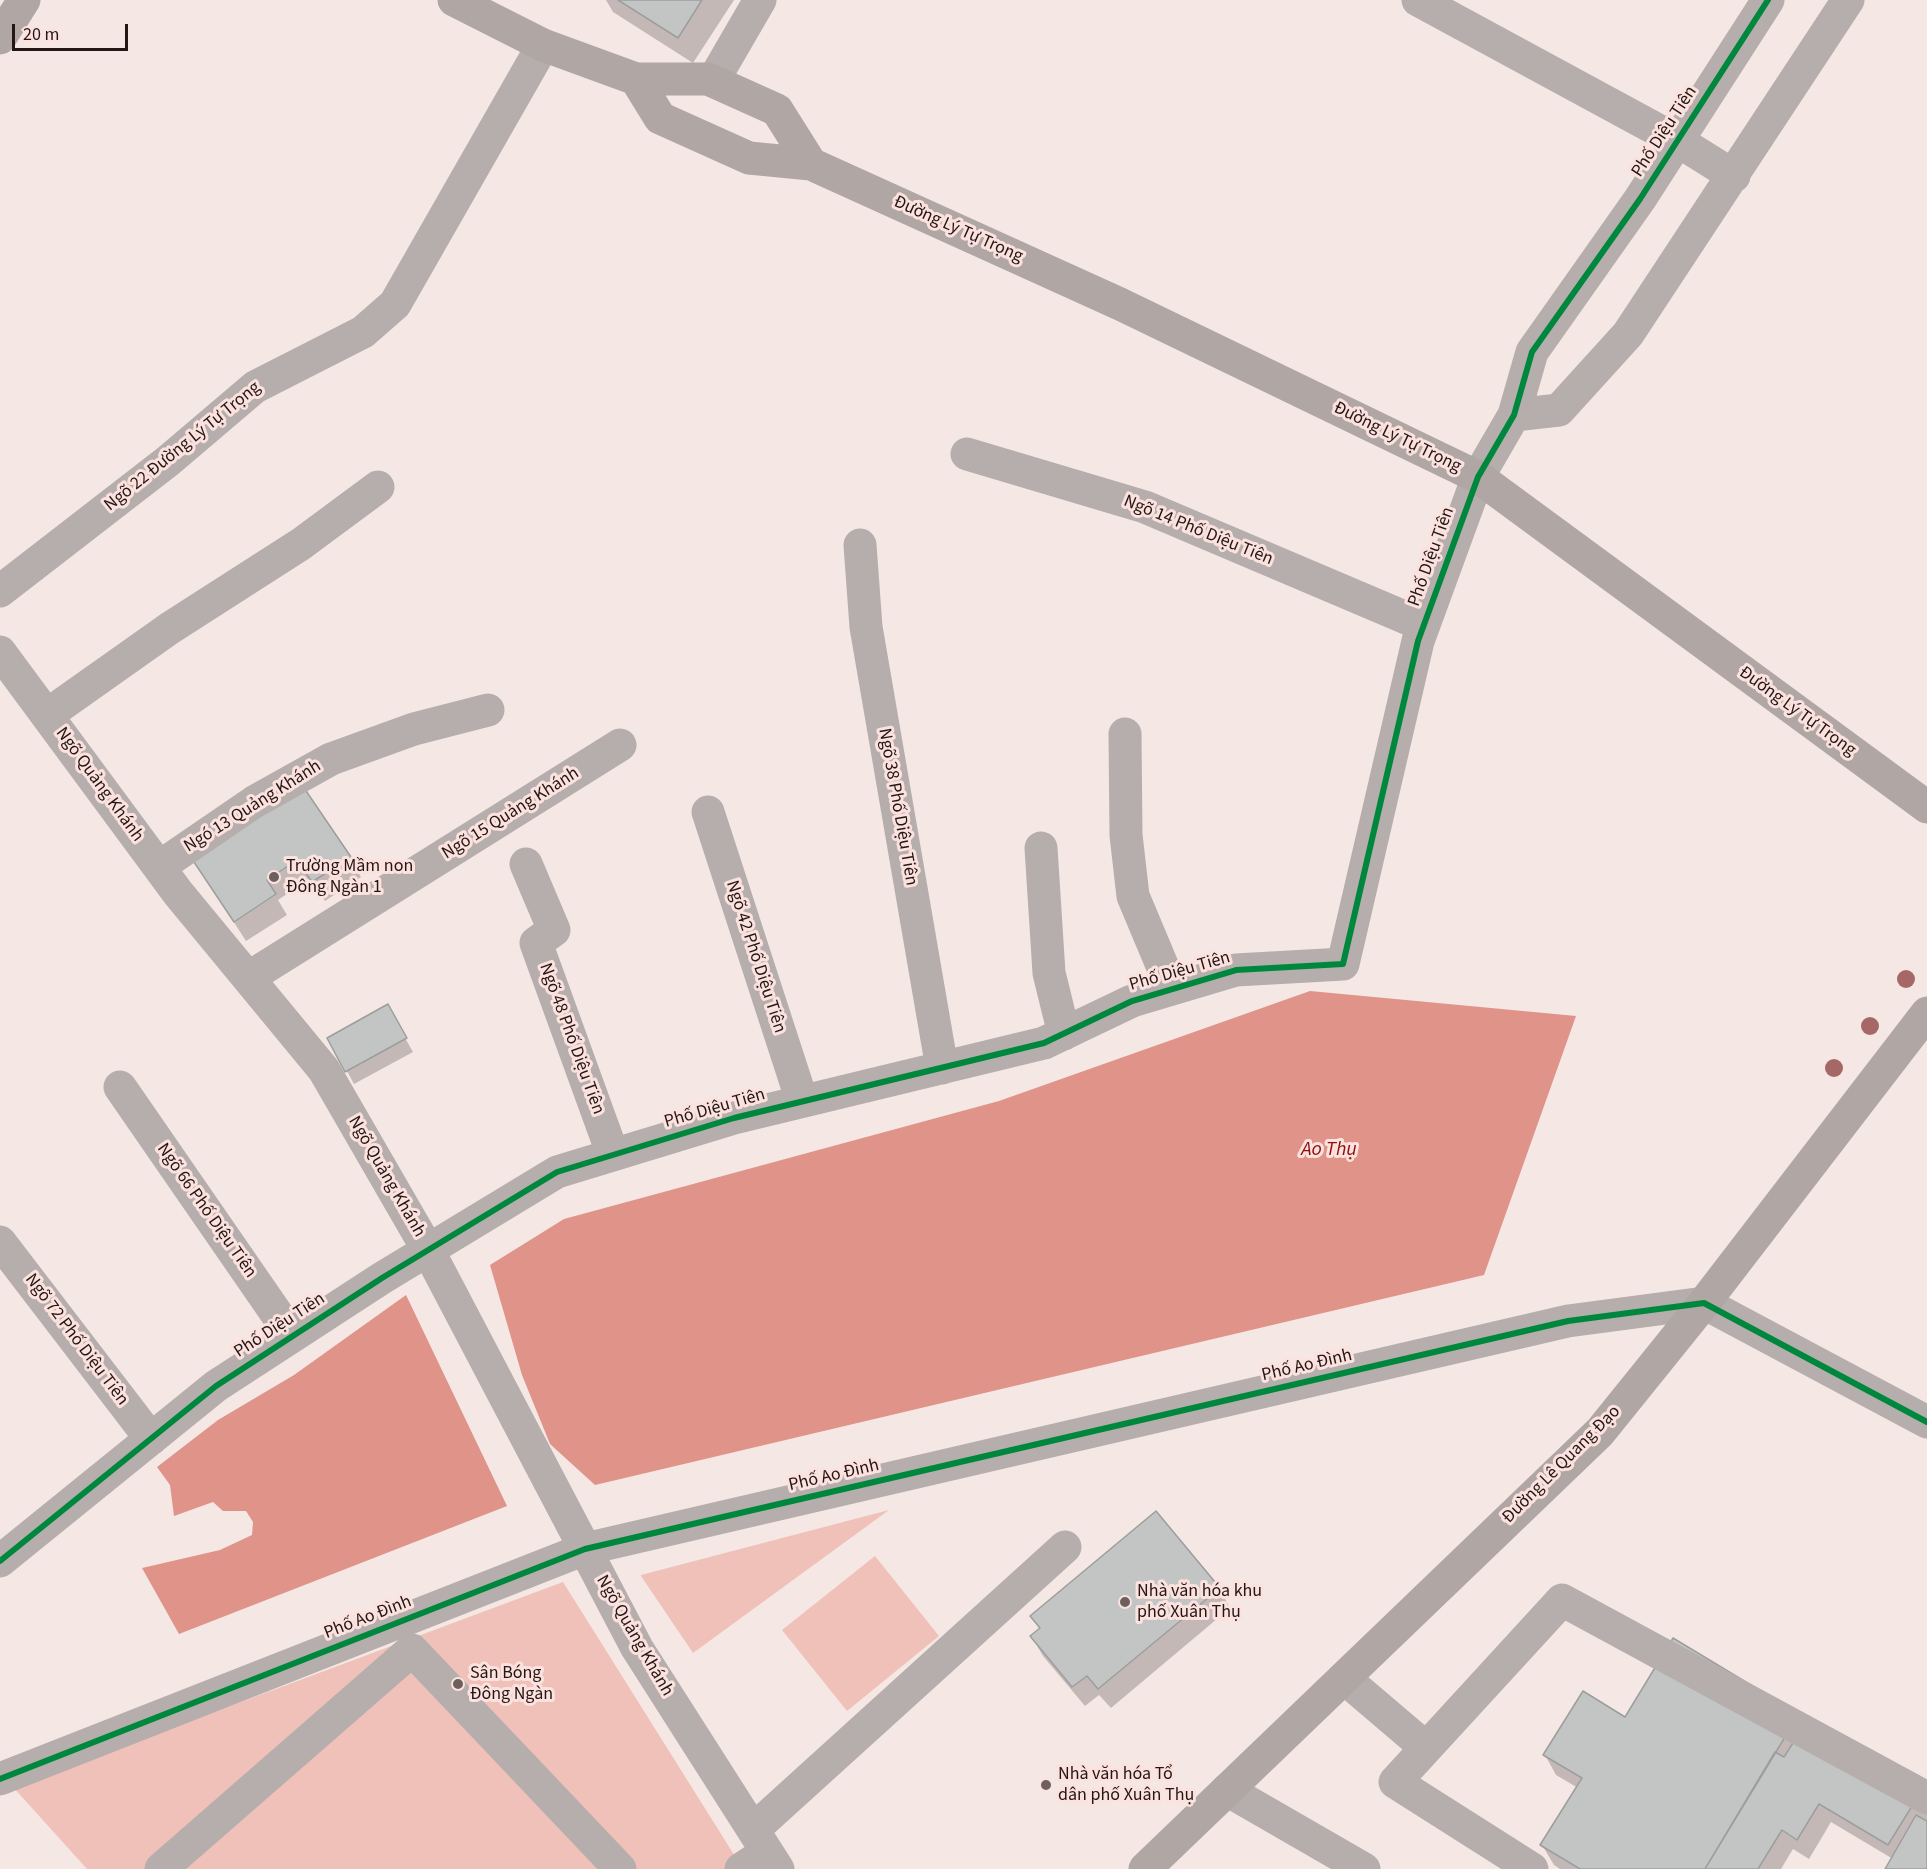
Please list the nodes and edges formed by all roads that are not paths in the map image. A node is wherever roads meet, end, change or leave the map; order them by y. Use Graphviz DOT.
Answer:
graph roads {
  1 [pos="24,0"];
  2 [pos="454,0"];
  3 [pos="760,0"];
  4 [pos="1418,0"];
  5 [pos="1768,0"];
  6 [pos="1848,0"];
  7 [pos="0,38"];
  8 [pos="543,45"];
  9 [pos="636,80"];
  10 [pos="713,81"];
  11 [pos="1678,141"];
  12 [pos="811,164"];
  13 [pos="1734,176"];
  14 [pos="1514,415"];
  15 [pos="967,454"];
  16 [pos="1478,477"];
  17 [pos="378,488"];
  18 [pos="860,545"];
  19 [pos="0,591"];
  20 [pos="1423,625"];
  21 [pos="0,652"];
  22 [pos="488,710"];
  23 [pos="47,715"];
  24 [pos="1125,734"];
  25 [pos="620,745"];
  26 [pos="1927,807"];
  27 [pos="708,812"];
  28 [pos="1041,848"];
  29 [pos="526,864"];
  30 [pos="159,867"];
  31 [pos="248,978"];
  32 [pos="1172,988"];
  33 [pos="1927,1013"];
  34 [pos="1064,1034"];
  35 [pos="942,1068"];
  36 [pos="120,1087"];
  37 [pos="802,1101"];
  38 [pos="613,1155"];
  39 [pos="0,1242"];
  40 [pos="428,1250"];
  41 [pos="1704,1303"];
  42 [pos="292,1336"];
  43 [pos="1927,1422"];
  44 [pos="151,1439"];
  45 [pos="1065,1547"];
  46 [pos="585,1549"];
  47 [pos="0,1561"];
  48 [pos="1344,1678"];
  49 [pos="1425,1747"];
  50 [pos="0,1779"];
  51 [pos="1227,1790"];
  52 [pos="1927,1798"];
  53 [pos="760,1855"];
  54 [pos="161,1869"];
  55 [pos="620,1869"];
  56 [pos="1145,1869"];
  57 [pos="1364,1869"];
  58 [pos="1532,1869"];
  1 -- 7 [label="main road"];
  2 -- 8 [label="main road"];
  3 -- 10 [label="street"];
  4 -- 11 [label="street"];
  5 -- 11 [label="street, Phố Diệu Tiên"];
  6 -- 13 [label="street"];
  8 -- 9 [label="main road"];
  8 -- 19 [label="street, Ngõ 22 Đường Lý Tự Trọng"];
  9 -- 10 [label="main road"];
  9 -- 12 [label="main road, Đường Lý Tự Trọng"];
  10 -- 12 [label="main road"];
  11 -- 13 [label="street"];
  11 -- 14 [label="street, Phố Diệu Tiên"];
  12 -- 16 [label="main road, Đường Lý Tự Trọng"];
  13 -- 14 [label="street"];
  14 -- 16 [label="street, Phố Diệu Tiên"];
  15 -- 20 [label="street, Ngõ 14 Phố Diệu Tiên"];
  16 -- 20 [label="street, Phố Diệu Tiên"];
  16 -- 26 [label="main road, Đường Lý Tự Trọng"];
  17 -- 23 [label="street"];
  18 -- 35 [label="street, Ngõ 38 Phố Diệu Tiên"];
  20 -- 32 [label="street, Phố Diệu Tiên"];
  21 -- 23 [label="street, Ngõ Quảng Khánh"];
  22 -- 30 [label="street, Ngó 13 Quảng Khánh"];
  23 -- 30 [label="street, Ngõ Quảng Khánh"];
  24 -- 32 [label="street"];
  25 -- 31 [label="street, Ngõ 15 Quảng Khánh"];
  27 -- 37 [label="street, Ngõ 42 Phố Diệu Tiên"];
  28 -- 34 [label="street"];
  29 -- 38 [label="street, Ngõ 48 Phố Diệu Tiên"];
  30 -- 31 [label="street, Ngõ Quảng Khánh"];
  31 -- 40 [label="street, Ngõ Quảng Khánh"];
  32 -- 34 [label="street, Phố Diệu Tiên"];
  33 -- 41 [label="main road, Đường Lê Quang Đạo"];
  34 -- 35 [label="street, Phố Diệu Tiên"];
  35 -- 37 [label="street, Phố Diệu Tiên"];
  36 -- 42 [label="street, Ngõ 66 Phố Diệu Tiên"];
  37 -- 38 [label="street, Phố Diệu Tiên"];
  38 -- 40 [label="street, Phố Diệu Tiên"];
  39 -- 44 [label="street, Ngõ 72 Phố Diệu Tiên"];
  40 -- 42 [label="street, Phố Diệu Tiên"];
  40 -- 46 [label="street, Ngõ Quảng Khánh"];
  41 -- 43 [label="street"];
  41 -- 46 [label="street, Phố Ao Đình"];
  41 -- 48 [label="main road, Đường Lê Quang Đạo"];
  42 -- 44 [label="street, Phố Diệu Tiên"];
  44 -- 47 [label="street, Phố Diệu Tiên"];
  45 -- 53 [label="street"];
  46 -- 50 [label="street, Phố Ao Đình"];
  46 -- 53 [label="street, Ngõ Quảng Khánh"];
  48 -- 49 [label="street"];
  48 -- 51 [label="main road, Đường Lê Quang Đạo"];
  49 -- 52 [label="street"];
  49 -- 58 [label="street"];
  51 -- 56 [label="main road, Đường Lê Quang Đạo"];
  51 -- 57 [label="street"];
  54 -- 55 [label="street"];
}
